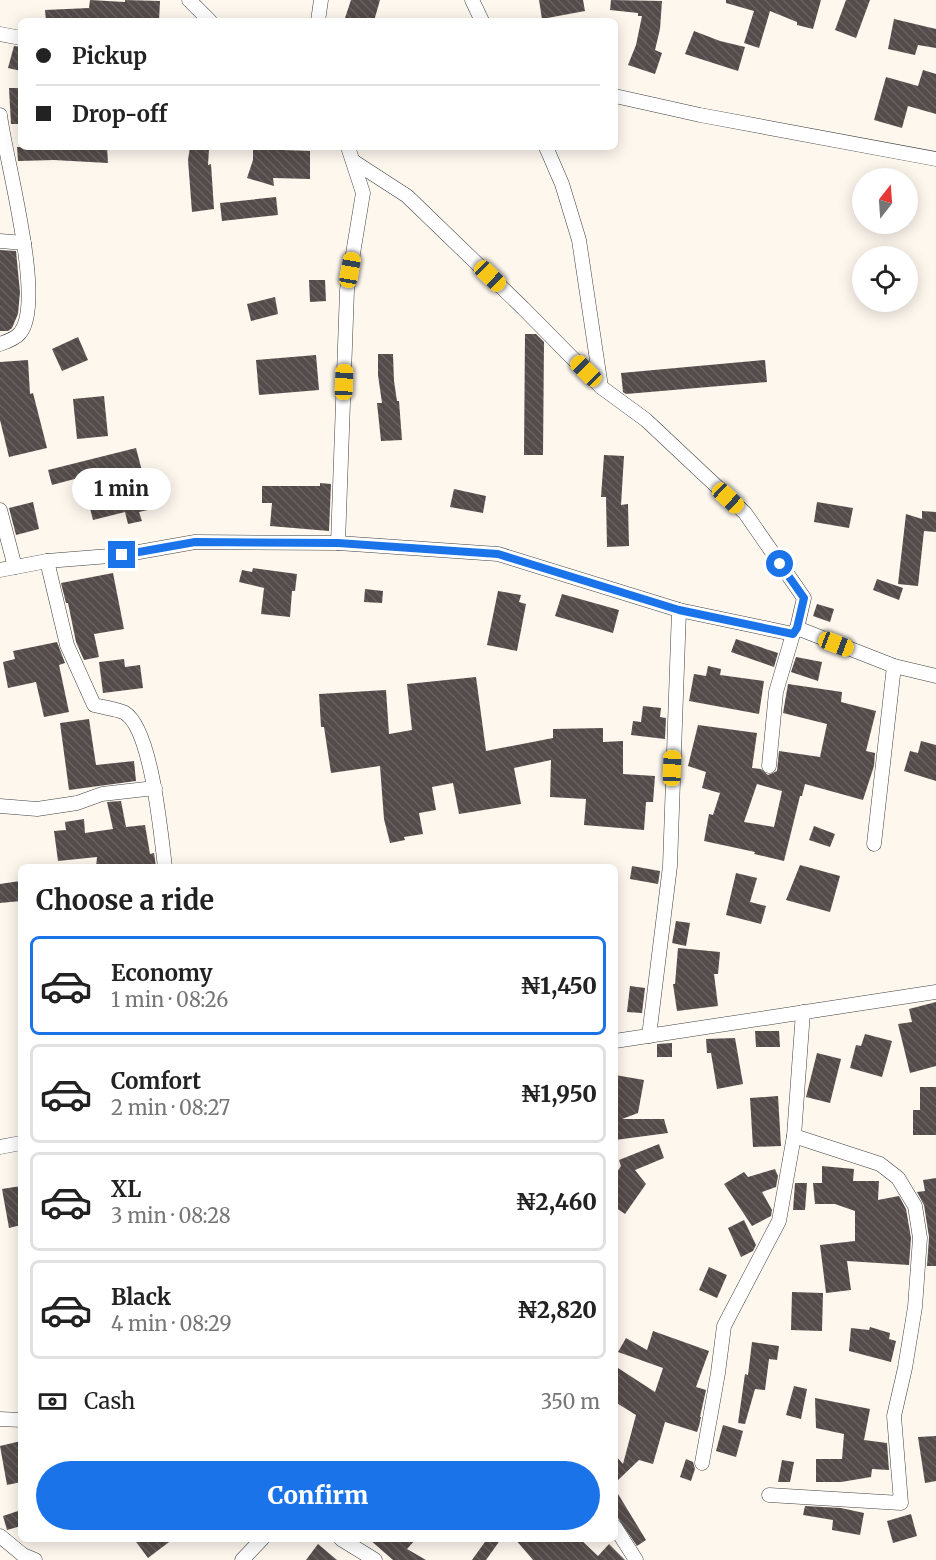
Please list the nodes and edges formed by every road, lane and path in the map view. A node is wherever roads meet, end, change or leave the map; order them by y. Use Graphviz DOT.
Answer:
graph roads {
  1 [pos="189,0"];
  2 [pos="321,0"];
  3 [pos="472,0"];
  4 [pos="207,18"];
  5 [pos="318,18"];
  6 [pos="481,18"];
  7 [pos="0,34"];
  8 [pos="18,37"];
  9 [pos="618,97"];
  10 [pos="0,115"];
  11 [pos="349,150"];
  12 [pos="547,150"];
  13 [pos="936,159"];
  14 [pos="352,161"];
  15 [pos="0,241"];
  16 [pos="24,243"];
  17 [pos="0,344"];
  18 [pos="601,387"];
  19 [pos="0,510"];
  20 [pos="338,543"];
  21 [pos="47,561"];
  22 [pos="15,567"];
  23 [pos="0,570"];
  24 [pos="679,610"];
  25 [pos="795,631"];
  26 [pos="894,666"];
  27 [pos="936,676"];
  28 [pos="769,766"];
  29 [pos="155,788"];
  30 [pos="0,806"];
  31 [pos="874,844"];
  32 [pos="165,864"];
  33 [pos="936,992"];
  34 [pos="803,1012"];
  35 [pos="649,1036"];
  36 [pos="618,1041"];
  37 [pos="794,1136"];
  38 [pos="18,1144"];
  39 [pos="0,1147"];
  40 [pos="0,1419"];
  41 [pos="18,1420"];
  42 [pos="702,1463"];
  43 [pos="769,1495"];
  44 [pos="618,1532"];
  45 [pos="0,1536"];
  46 [pos="259,1542"];
  47 [pos="346,1542"];
  48 [pos="35,1560"];
  49 [pos="242,1560"];
  50 [pos="375,1560"];
  51 [pos="636,1560"];
  1 -- 4 [label="street"];
  2 -- 5 [label="street"];
  3 -- 6 [label="street"];
  7 -- 8 [label="street"];
  9 -- 13 [label="street"];
  10 -- 16 [label="street"];
  11 -- 14 [label="street"];
  12 -- 18 [label="street"];
  14 -- 18 [label="street"];
  14 -- 20 [label="street"];
  15 -- 16 [label="street"];
  16 -- 17 [label="street"];
  18 -- 25 [label="street"];
  19 -- 22 [label="street"];
  20 -- 21 [label="street"];
  20 -- 24 [label="street"];
  21 -- 22 [label="street"];
  21 -- 29 [label="street"];
  22 -- 23 [label="street"];
  24 -- 25 [label="street"];
  24 -- 35 [label="street"];
  25 -- 26 [label="street"];
  25 -- 28 [label="street"];
  26 -- 27 [label="street"];
  26 -- 31 [label="street"];
  29 -- 30 [label="street"];
  29 -- 32 [label="street"];
  33 -- 34 [label="street"];
  34 -- 35 [label="street"];
  34 -- 37 [label="street"];
  35 -- 36 [label="street"];
  37 -- 42 [label="street"];
  37 -- 43 [label="street"];
  38 -- 39 [label="street"];
  40 -- 41 [label="street"];
  44 -- 51 [label="street"];
  45 -- 48 [label="street"];
  46 -- 49 [label="street"];
  47 -- 50 [label="street"];
}
